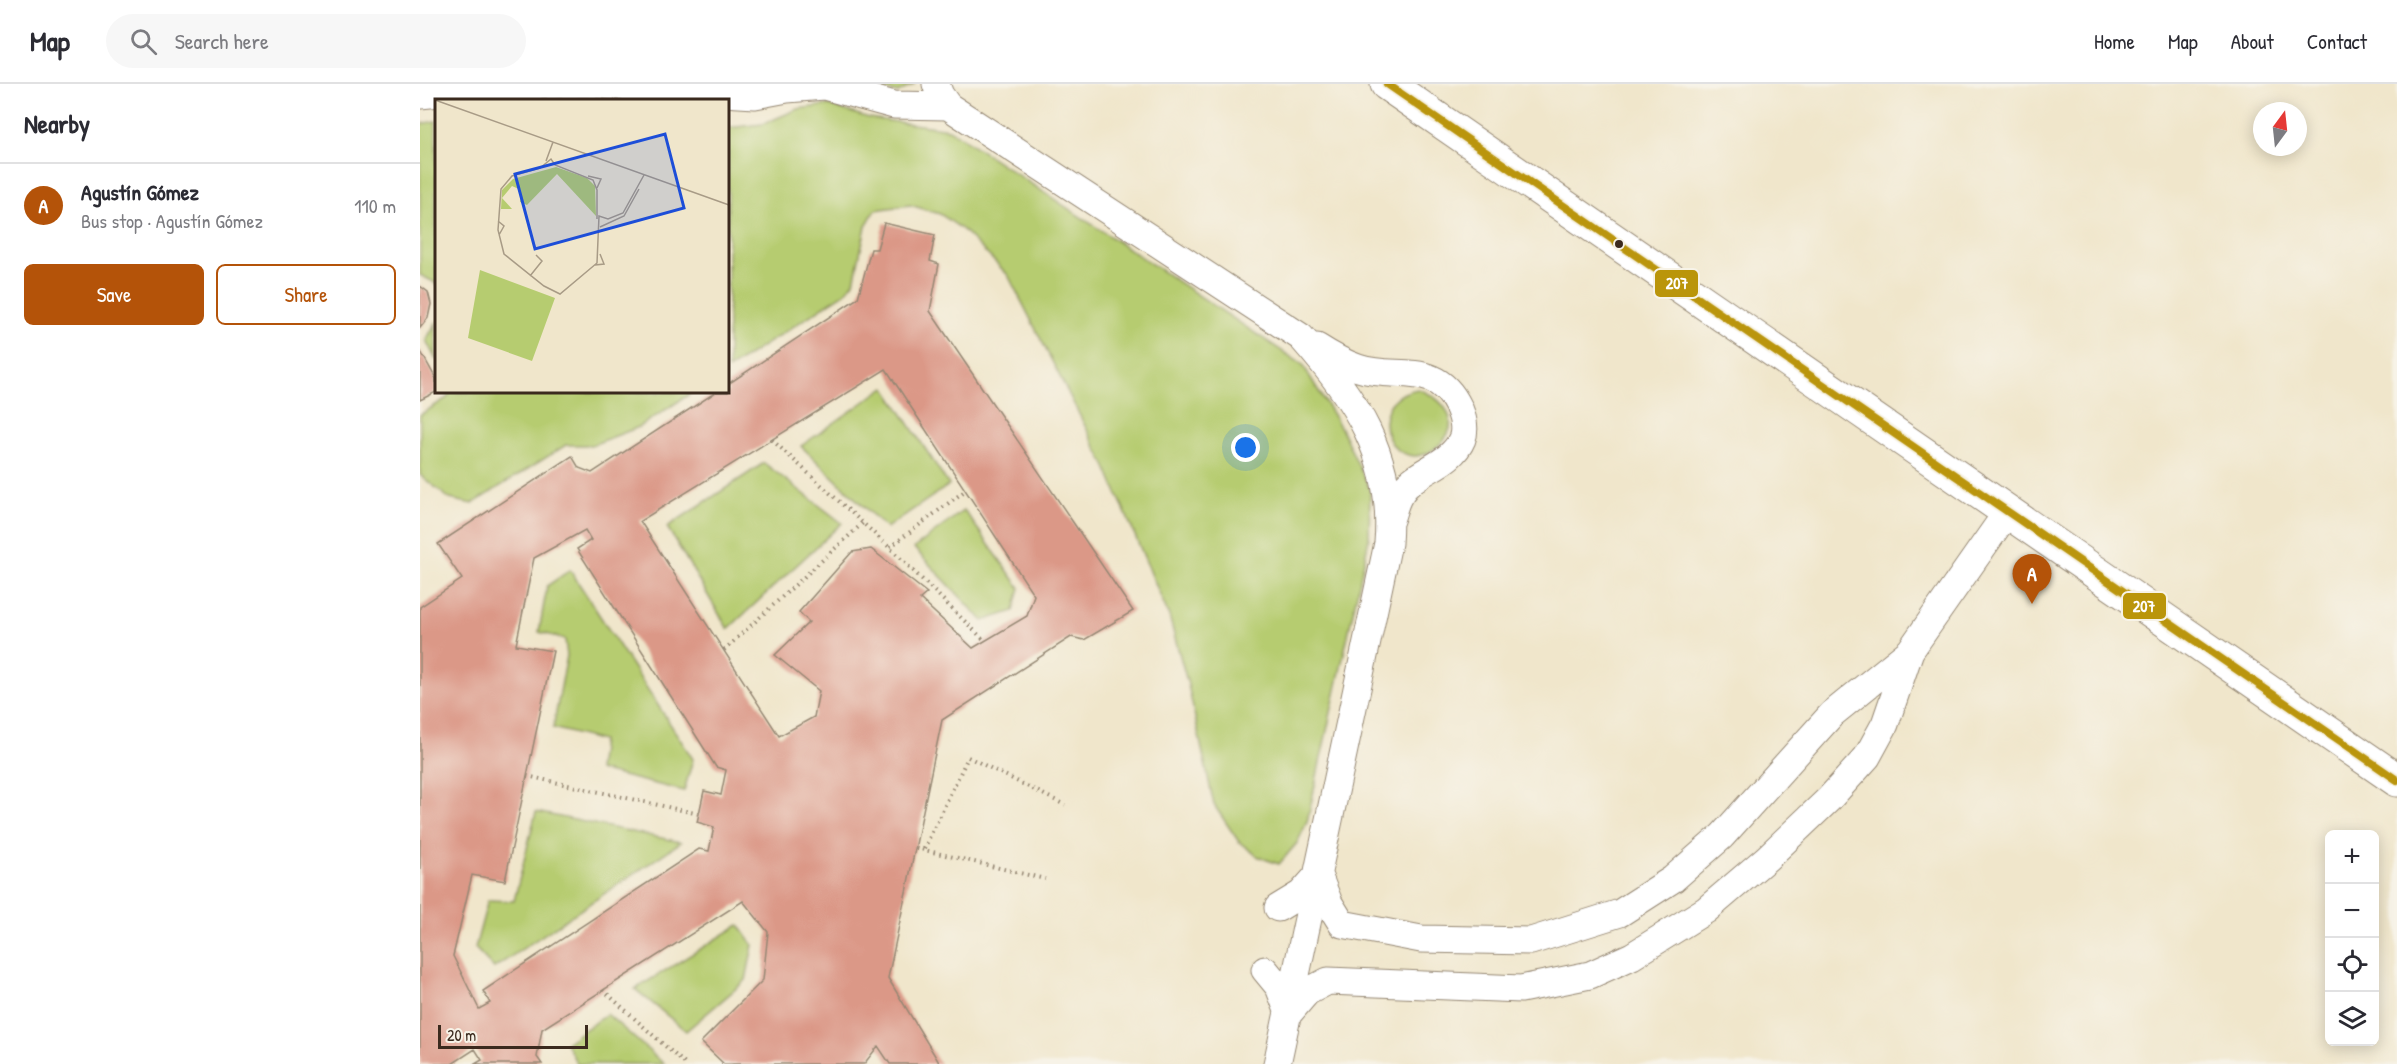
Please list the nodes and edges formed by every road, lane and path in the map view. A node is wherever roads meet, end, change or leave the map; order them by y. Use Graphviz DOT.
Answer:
graph roads {
  1 [pos="1387,84"];
  2 [pos="791,86"];
  3 [pos="420,95"];
  4 [pos="942,95"];
  5 [pos="1301,337"];
  6 [pos="772,440"];
  7 [pos="966,490"];
  8 [pos="2008,511"];
  9 [pos="1390,520"];
  10 [pos="864,523"];
  11 [pos="890,548"];
  12 [pos="984,641"];
  13 [pos="724,650"];
  14 [pos="1910,651"];
  15 [pos="527,776"];
  16 [pos="2397,780"];
  17 [pos="1065,805"];
  18 [pos="699,814"];
  19 [pos="916,848"];
  20 [pos="924,849"];
  21 [pos="1318,875"];
  22 [pos="1044,879"];
  23 [pos="1278,908"];
  24 [pos="1265,970"];
  25 [pos="603,990"];
  26 [pos="1289,1013"];
  27 [pos="685,1064"];
  28 [pos="1277,1064"];
  1 -- 8 [label="main road"];
  2 -- 3 [label="lane"];
  2 -- 4 [label="lane"];
  4 -- 5 [label="lane"];
  5 -- 9 [label="lane"];
  5 -- 9 [label="lane"];
  6 -- 10 [label="path"];
  7 -- 11 [label="path"];
  8 -- 14 [label="lane"];
  8 -- 16 [label="main road"];
  9 -- 21 [label="lane"];
  10 -- 11 [label="path"];
  10 -- 13 [label="path"];
  11 -- 12 [label="path"];
  14 -- 21 [label="lane"];
  14 -- 26 [label="lane"];
  15 -- 18 [label="path"];
  17 -- 20 [label="path"];
  19 -- 20 [label="path"];
  20 -- 22 [label="path"];
  21 -- 23 [label="lane"];
  21 -- 26 [label="lane"];
  24 -- 26 [label="lane"];
  25 -- 27 [label="path"];
  26 -- 28 [label="lane"];
}
